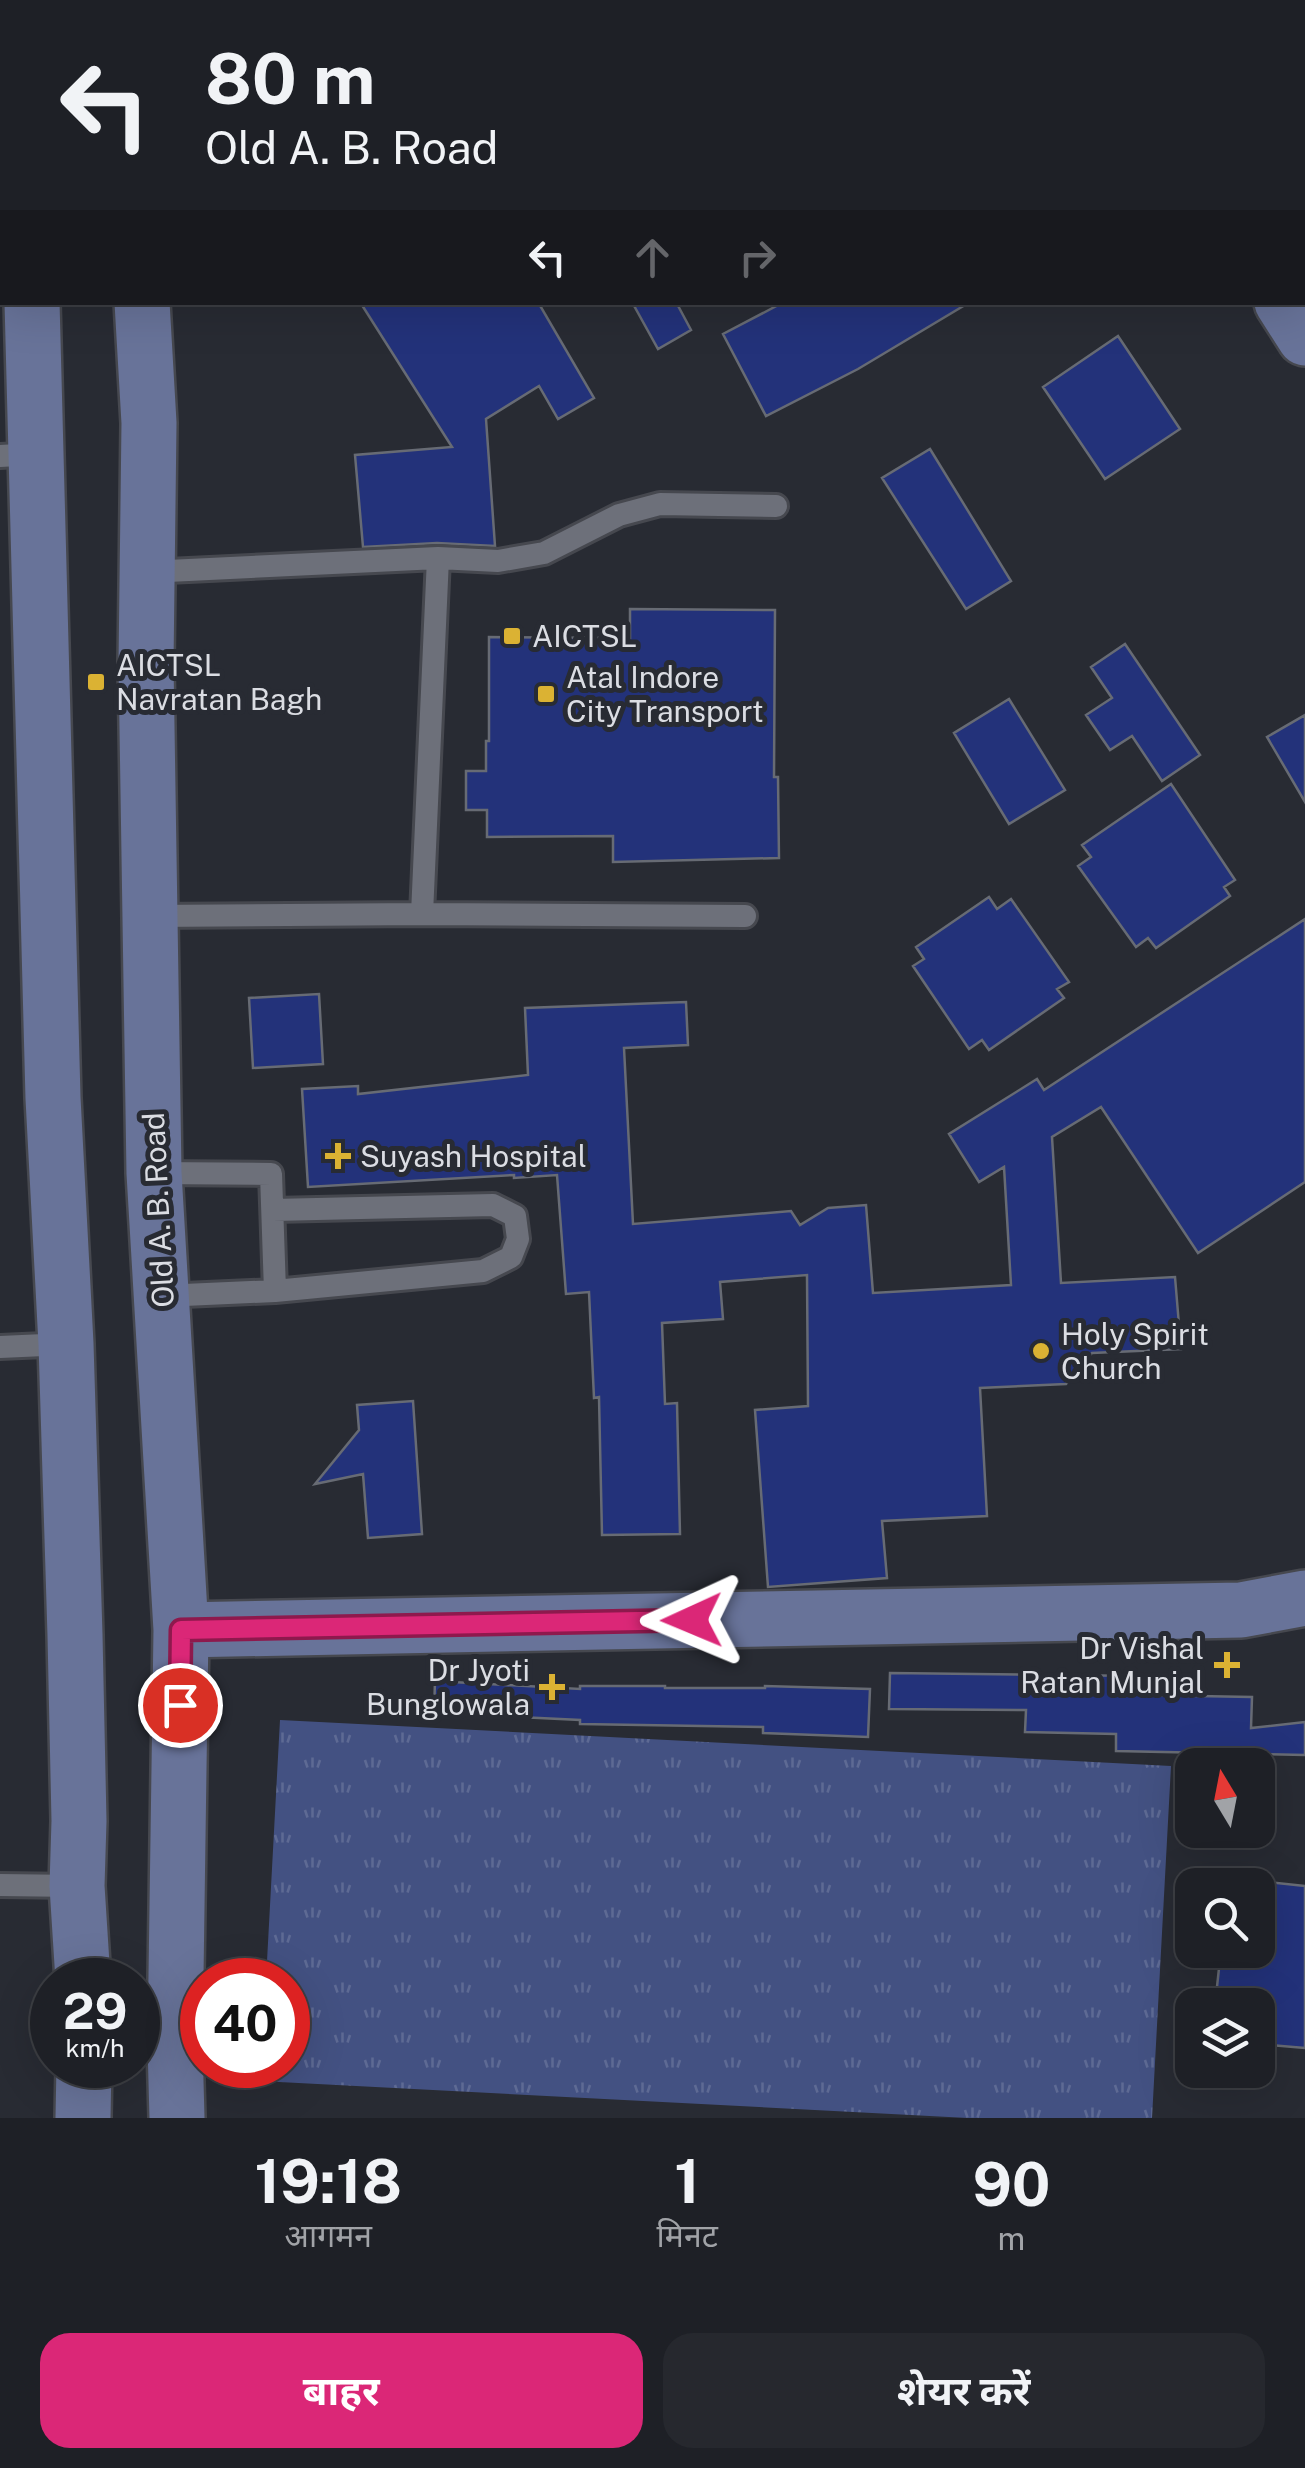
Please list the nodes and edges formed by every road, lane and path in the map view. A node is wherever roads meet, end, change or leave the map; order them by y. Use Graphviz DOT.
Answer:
graph roads {
  1 [pos="32,305"];
  2 [pos="142,305"];
  3 [pos="1284,305"];
  4 [pos="1305,338"];
  5 [pos="18,455"];
  6 [pos="776,506"];
  7 [pos="438,558"];
  8 [pos="147,572"];
  9 [pos="422,914"];
  10 [pos="150,916"];
  11 [pos="745,916"];
  12 [pos="154,1174"];
  13 [pos="272,1210"];
  14 [pos="275,1290"];
  15 [pos="161,1296"];
  16 [pos="66,1344"];
  17 [pos="0,1346"];
  18 [pos="1305,1598"];
  19 [pos="181,1630"];
  20 [pos="0,1885"];
  21 [pos="77,1886"];
  22 [pos="81,1958"];
  23 [pos="84,2088"];
  24 [pos="83,2118"];
  25 [pos="177,2118"];
  1 -- 5 [label="main road"];
  2 -- 8 [label="main road, Old A. B. Road"];
  3 -- 4 [label="main road"];
  5 -- 16 [label="main road"];
  6 -- 7 [label="lane"];
  7 -- 8 [label="lane"];
  7 -- 9 [label="lane"];
  8 -- 10 [label="main road, Old A. B. Road"];
  9 -- 10 [label="lane"];
  9 -- 11 [label="lane"];
  10 -- 12 [label="main road, Old A. B. Road"];
  12 -- 13 [label="lane"];
  12 -- 15 [label="main road, Old A. B. Road"];
  13 -- 14 [label="lane"];
  13 -- 14 [label="lane"];
  14 -- 15 [label="lane"];
  15 -- 19 [label="main road, Old A. B. Road"];
  16 -- 17 [label="lane"];
  16 -- 21 [label="main road"];
  18 -- 19 [label="main road"];
  19 -- 25 [label="main road, Old A. B. Road"];
  20 -- 21 [label="lane"];
  21 -- 22 [label="main road"];
  23 -- 24 [label="main road"];
}
